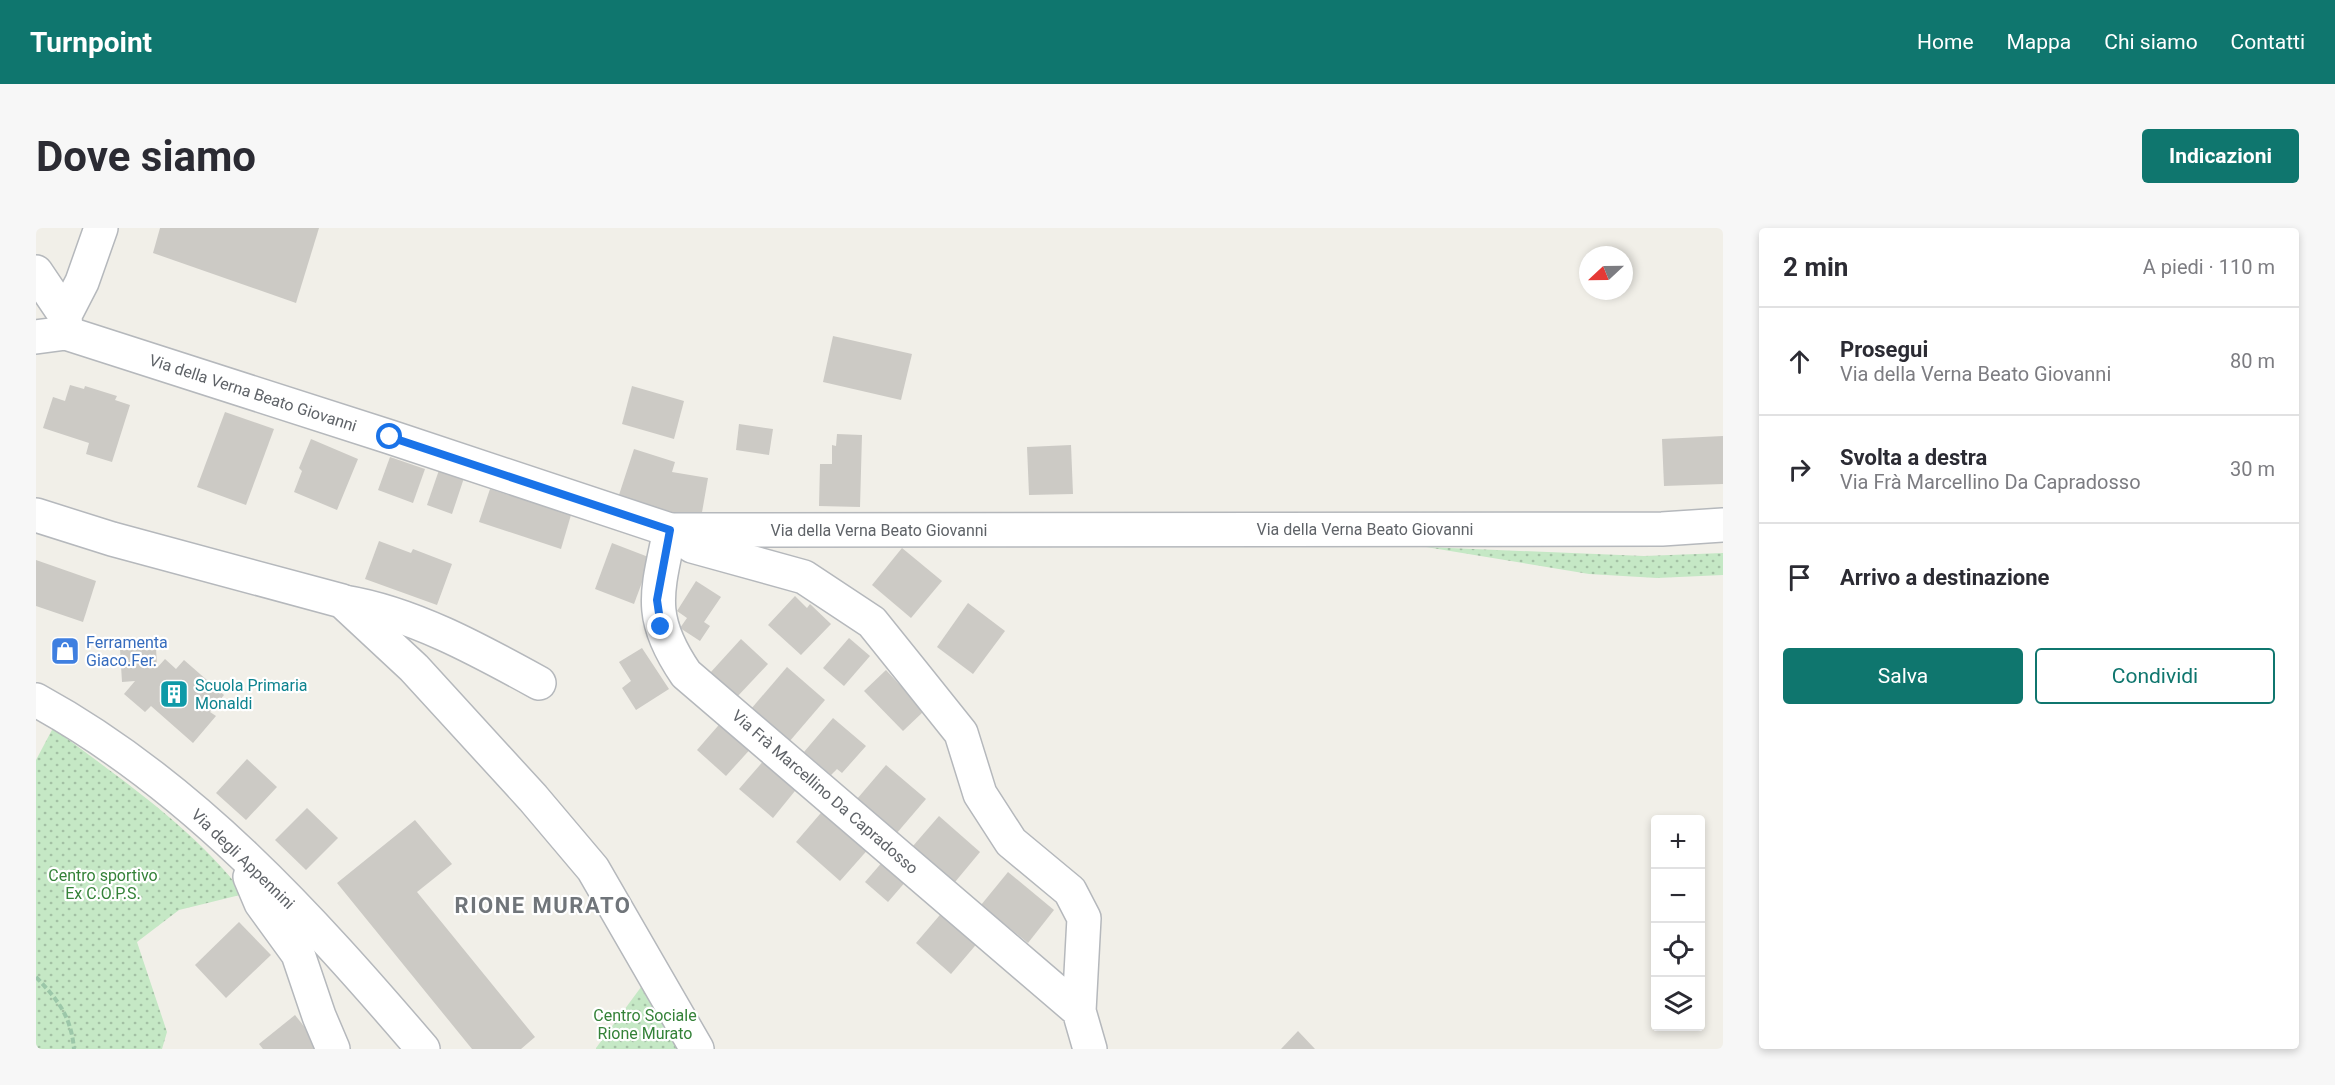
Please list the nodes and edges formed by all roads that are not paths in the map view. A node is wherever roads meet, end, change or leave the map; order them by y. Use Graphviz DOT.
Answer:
graph roads {
  1 [pos="101,228"];
  2 [pos="36,272"];
  3 [pos="56,328"];
  4 [pos="36,515"];
  5 [pos="1723,525"];
  6 [pos="670,530"];
  7 [pos="342,601"];
  8 [pos="539,683"];
  9 [pos="36,700"];
  10 [pos="241,853"];
  11 [pos="1079,1011"];
  12 [pos="333,1049"];
  13 [pos="423,1049"];
  14 [pos="698,1049"];
  15 [pos="1090,1049"];
  1 -- 3 [label="street"];
  2 -- 3 [label="street"];
  3 -- 6 [label="street, Via della Verna Beato Giovanni"];
  4 -- 7 [label="street"];
  5 -- 6 [label="street, Via della Verna Beato Giovanni"];
  6 -- 11 [label="street, Via Frà Marcellino Da Capradosso"];
  6 -- 11 [label="street"];
  7 -- 8 [label="street"];
  7 -- 14 [label="street"];
  9 -- 10 [label="street, Via degli Appennini"];
  10 -- 12 [label="street"];
  10 -- 13 [label="street, Via degli Appennini"];
  11 -- 15 [label="street"];
}
